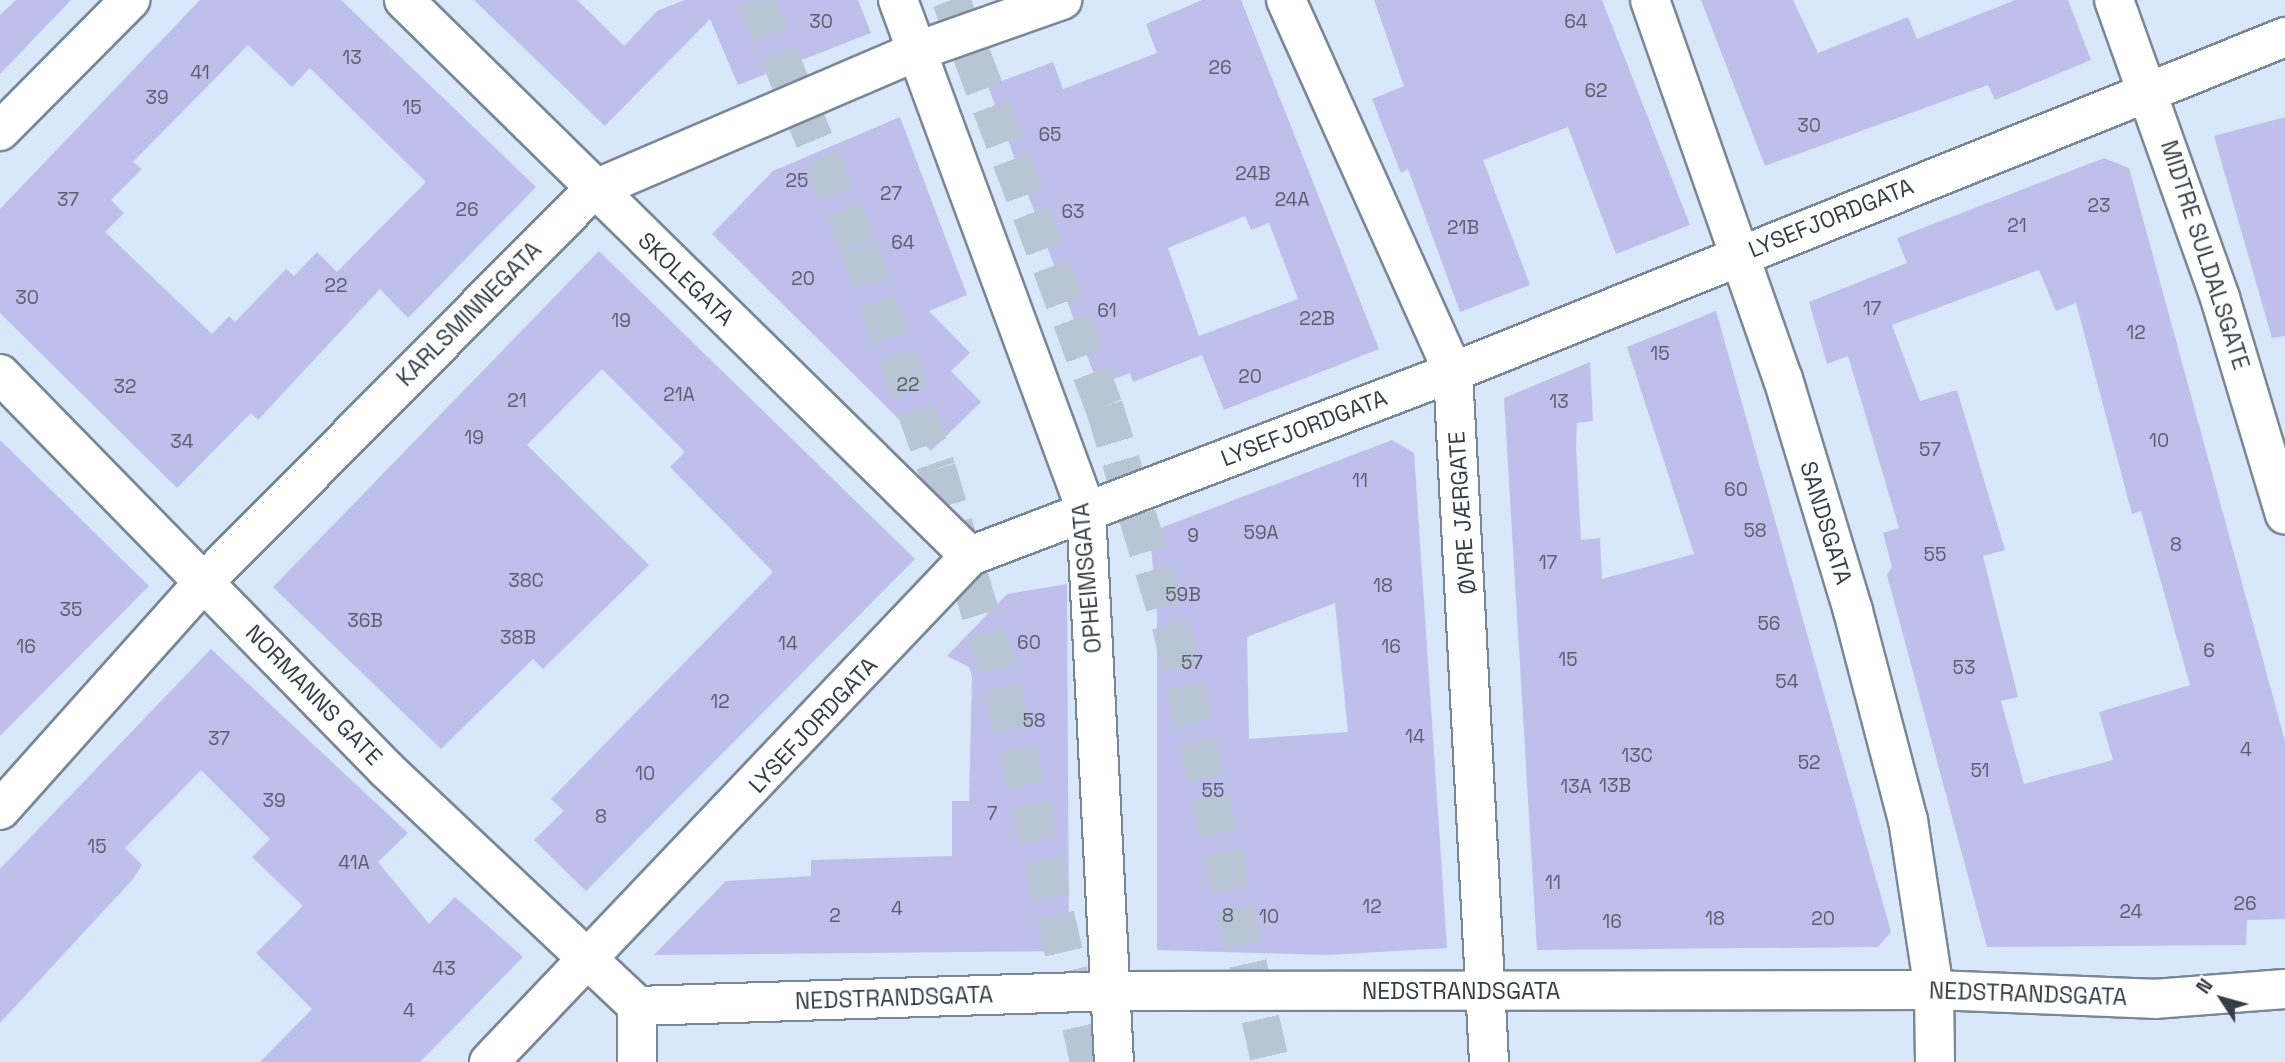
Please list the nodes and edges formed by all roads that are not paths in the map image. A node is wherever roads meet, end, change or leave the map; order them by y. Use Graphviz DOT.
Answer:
graph roads {
  1 [pos="130,0"];
  2 [pos="404,0"];
  3 [pos="898,0"];
  4 [pos="1062,0"];
  5 [pos="1286,0"];
  6 [pos="1650,0"];
  7 [pos="2114,0"];
  8 [pos="2285,37"];
  9 [pos="916,51"];
  10 [pos="2151,90"];
  11 [pos="0,131"];
  12 [pos="593,190"];
  13 [pos="1740,256"];
  14 [pos="1453,372"];
  15 [pos="0,374"];
  16 [pos="1086,510"];
  17 [pos="2285,514"];
  18 [pos="970,556"];
  19 [pos="204,582"];
  20 [pos="0,810"];
  21 [pos="588,963"];
  22 [pos="2285,989"];
  23 [pos="1113,990"];
  24 [pos="1488,990"];
  25 [pos="1934,990"];
  26 [pos="637,1006"];
  27 [pos="489,1062"];
  28 [pos="637,1062"];
  29 [pos="1114,1062"];
  30 [pos="1489,1062"];
  31 [pos="1935,1062"];
  1 -- 11 [label="street"];
  2 -- 12 [label="street, SKOLEGATA"];
  3 -- 9 [label="street, OPHEIMSGATA"];
  4 -- 9 [label="street, KARLSMINNEGATA"];
  5 -- 14 [label="street, ØVRE JÆRGATE"];
  6 -- 13 [label="street, SANDSGATA"];
  7 -- 10 [label="street, MIDTRE SULDALSGATE"];
  8 -- 10 [label="street, LYSEFJORDGATA"];
  9 -- 12 [label="street, KARLSMINNEGATA"];
  9 -- 16 [label="street, OPHEIMSGATA"];
  10 -- 13 [label="street, LYSEFJORDGATA"];
  10 -- 17 [label="street, MIDTRE SULDALSGATE"];
  12 -- 18 [label="street, SKOLEGATA"];
  12 -- 19 [label="street, KARLSMINNEGATA"];
  13 -- 14 [label="street, LYSEFJORDGATA"];
  13 -- 25 [label="street, SANDSGATA"];
  14 -- 16 [label="street, LYSEFJORDGATA"];
  14 -- 24 [label="street, ØVRE JÆRGATE"];
  15 -- 19 [label="street, NORMANNS GATE"];
  16 -- 18 [label="street, LYSEFJORDGATA"];
  16 -- 23 [label="street, OPHEIMSGATA"];
  18 -- 21 [label="street, LYSEFJORDGATA"];
  19 -- 20 [label="street, KARLSMINNEGATA"];
  19 -- 21 [label="street, NORMANNS GATE"];
  21 -- 26 [label="street, NORMANNS GATE"];
  21 -- 27 [label="street, LYSEFJORDGATA"];
  22 -- 25 [label="street, NEDSTRANDSGATA"];
  23 -- 24 [label="street, NEDSTRANDSGATA"];
  23 -- 26 [label="street, NEDSTRANDSGATA"];
  23 -- 29 [label="street, OPHEIMSGATA"];
  24 -- 25 [label="street, NEDSTRANDSGATA"];
  24 -- 30 [label="street, ØVRE JÆRGATE"];
  25 -- 31 [label="street, SANDSGATA"];
  26 -- 28 [label="street"];
}
